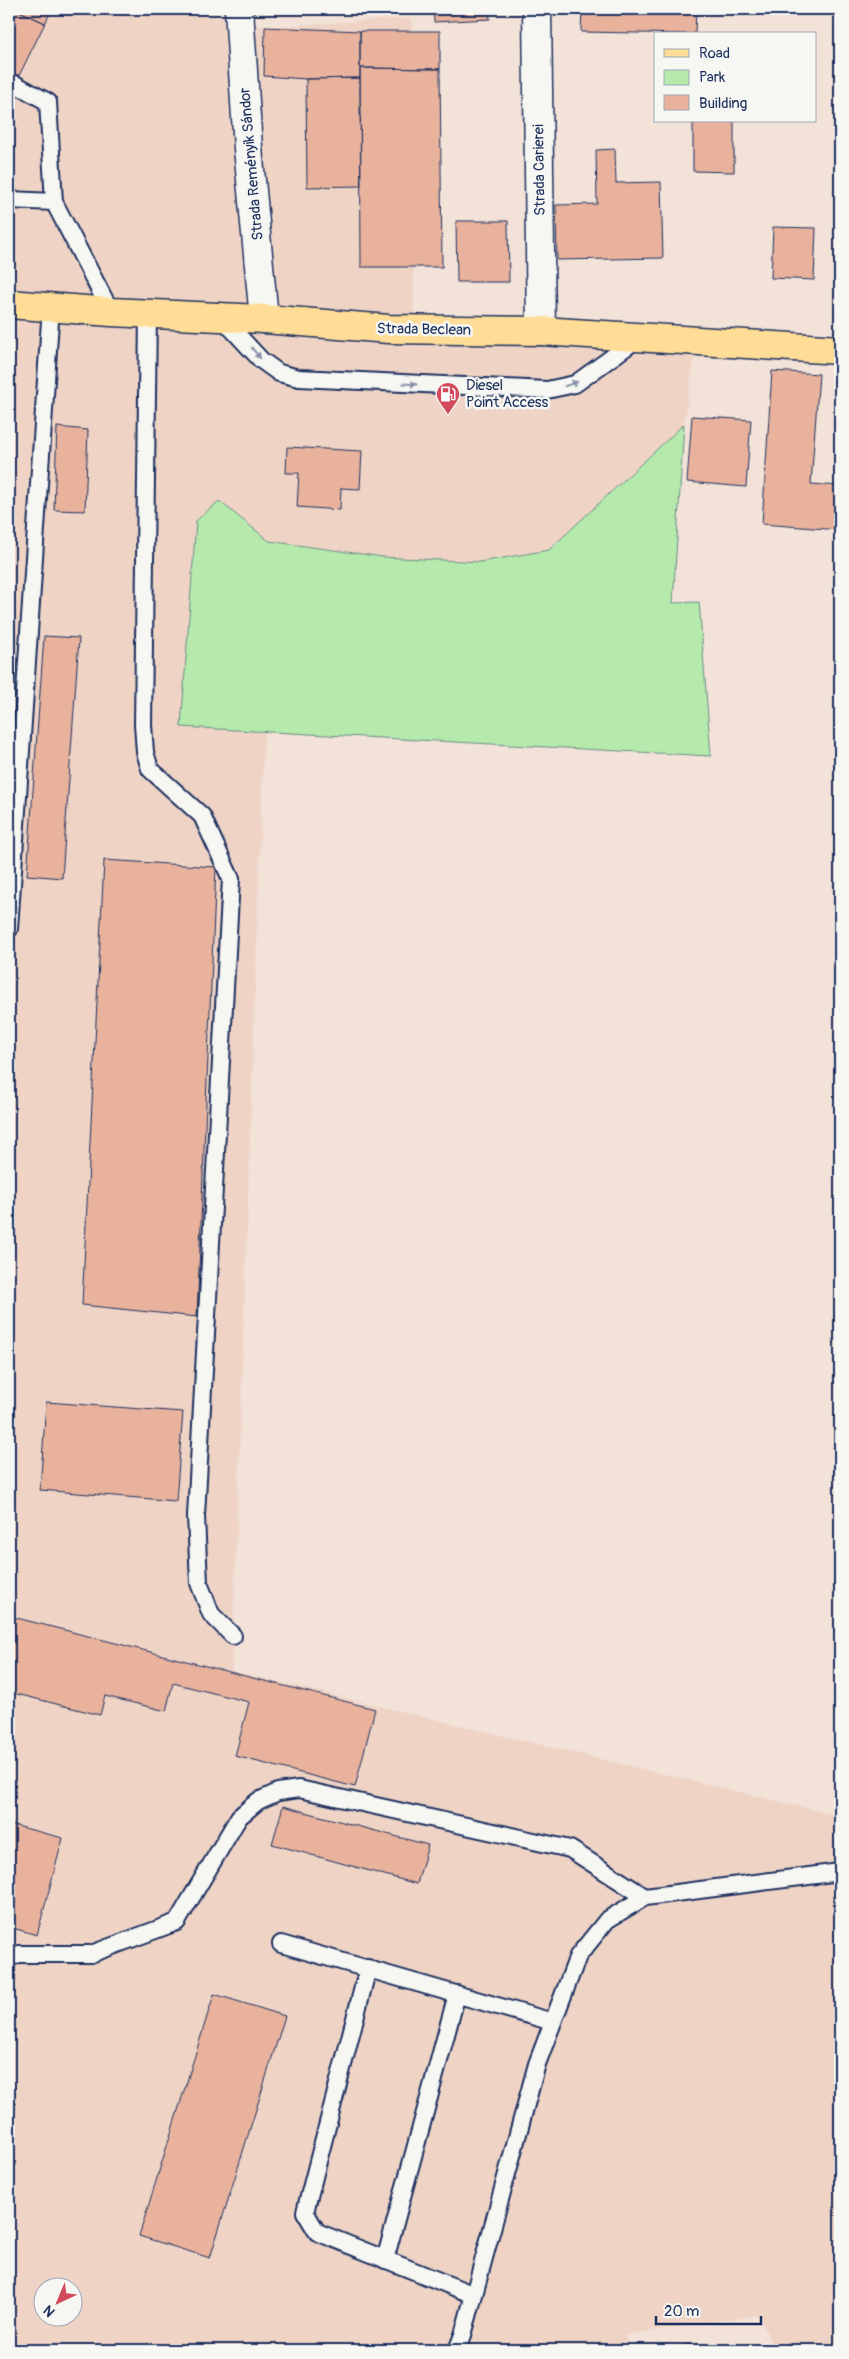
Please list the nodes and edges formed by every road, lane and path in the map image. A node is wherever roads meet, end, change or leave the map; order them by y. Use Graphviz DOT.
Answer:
graph roads {
  1 [pos="239,9"];
  2 [pos="537,9"];
  3 [pos="15,84"];
  4 [pos="9,200"];
  5 [pos="54,202"];
  6 [pos="9,304"];
  7 [pos="51,306"];
  8 [pos="111,312"];
  9 [pos="148,313"];
  10 [pos="222,318"];
  11 [pos="264,319"];
  12 [pos="540,331"];
  13 [pos="640,337"];
  14 [pos="840,350"];
  15 [pos="9,929"];
  16 [pos="233,1636"];
  17 [pos="840,1872"];
  18 [pos="644,1897"];
  19 [pos="281,1944"];
  20 [pos="9,1958"];
  21 [pos="368,1968"];
  22 [pos="456,1994"];
  23 [pos="553,2022"];
  24 [pos="386,2260"];
  25 [pos="474,2295"];
  26 [pos="457,2350"];
  1 -- 11 [label="street, Strada Reményik Sándor"];
  2 -- 12 [label="street, Strada Carierei"];
  3 -- 5 [label="lane"];
  4 -- 5 [label="lane"];
  5 -- 8 [label="lane"];
  6 -- 7 [label="main road, Strada Beclean"];
  7 -- 8 [label="main road, Strada Beclean"];
  7 -- 15 [label="lane"];
  8 -- 9 [label="main road, Strada Beclean"];
  9 -- 10 [label="main road, Strada Beclean"];
  9 -- 16 [label="lane"];
  10 -- 11 [label="main road, Strada Beclean"];
  10 -- 13 [label="lane, one-way"];
  11 -- 12 [label="main road, Strada Beclean"];
  12 -- 13 [label="main road, Strada Beclean"];
  13 -- 14 [label="main road, Strada Beclean"];
  17 -- 18 [label="lane"];
  18 -- 20 [label="lane"];
  18 -- 23 [label="lane"];
  19 -- 21 [label="lane"];
  21 -- 22 [label="lane"];
  21 -- 24 [label="lane"];
  22 -- 23 [label="lane"];
  22 -- 24 [label="lane"];
  23 -- 25 [label="lane"];
  24 -- 25 [label="lane"];
  25 -- 26 [label="lane"];
}
